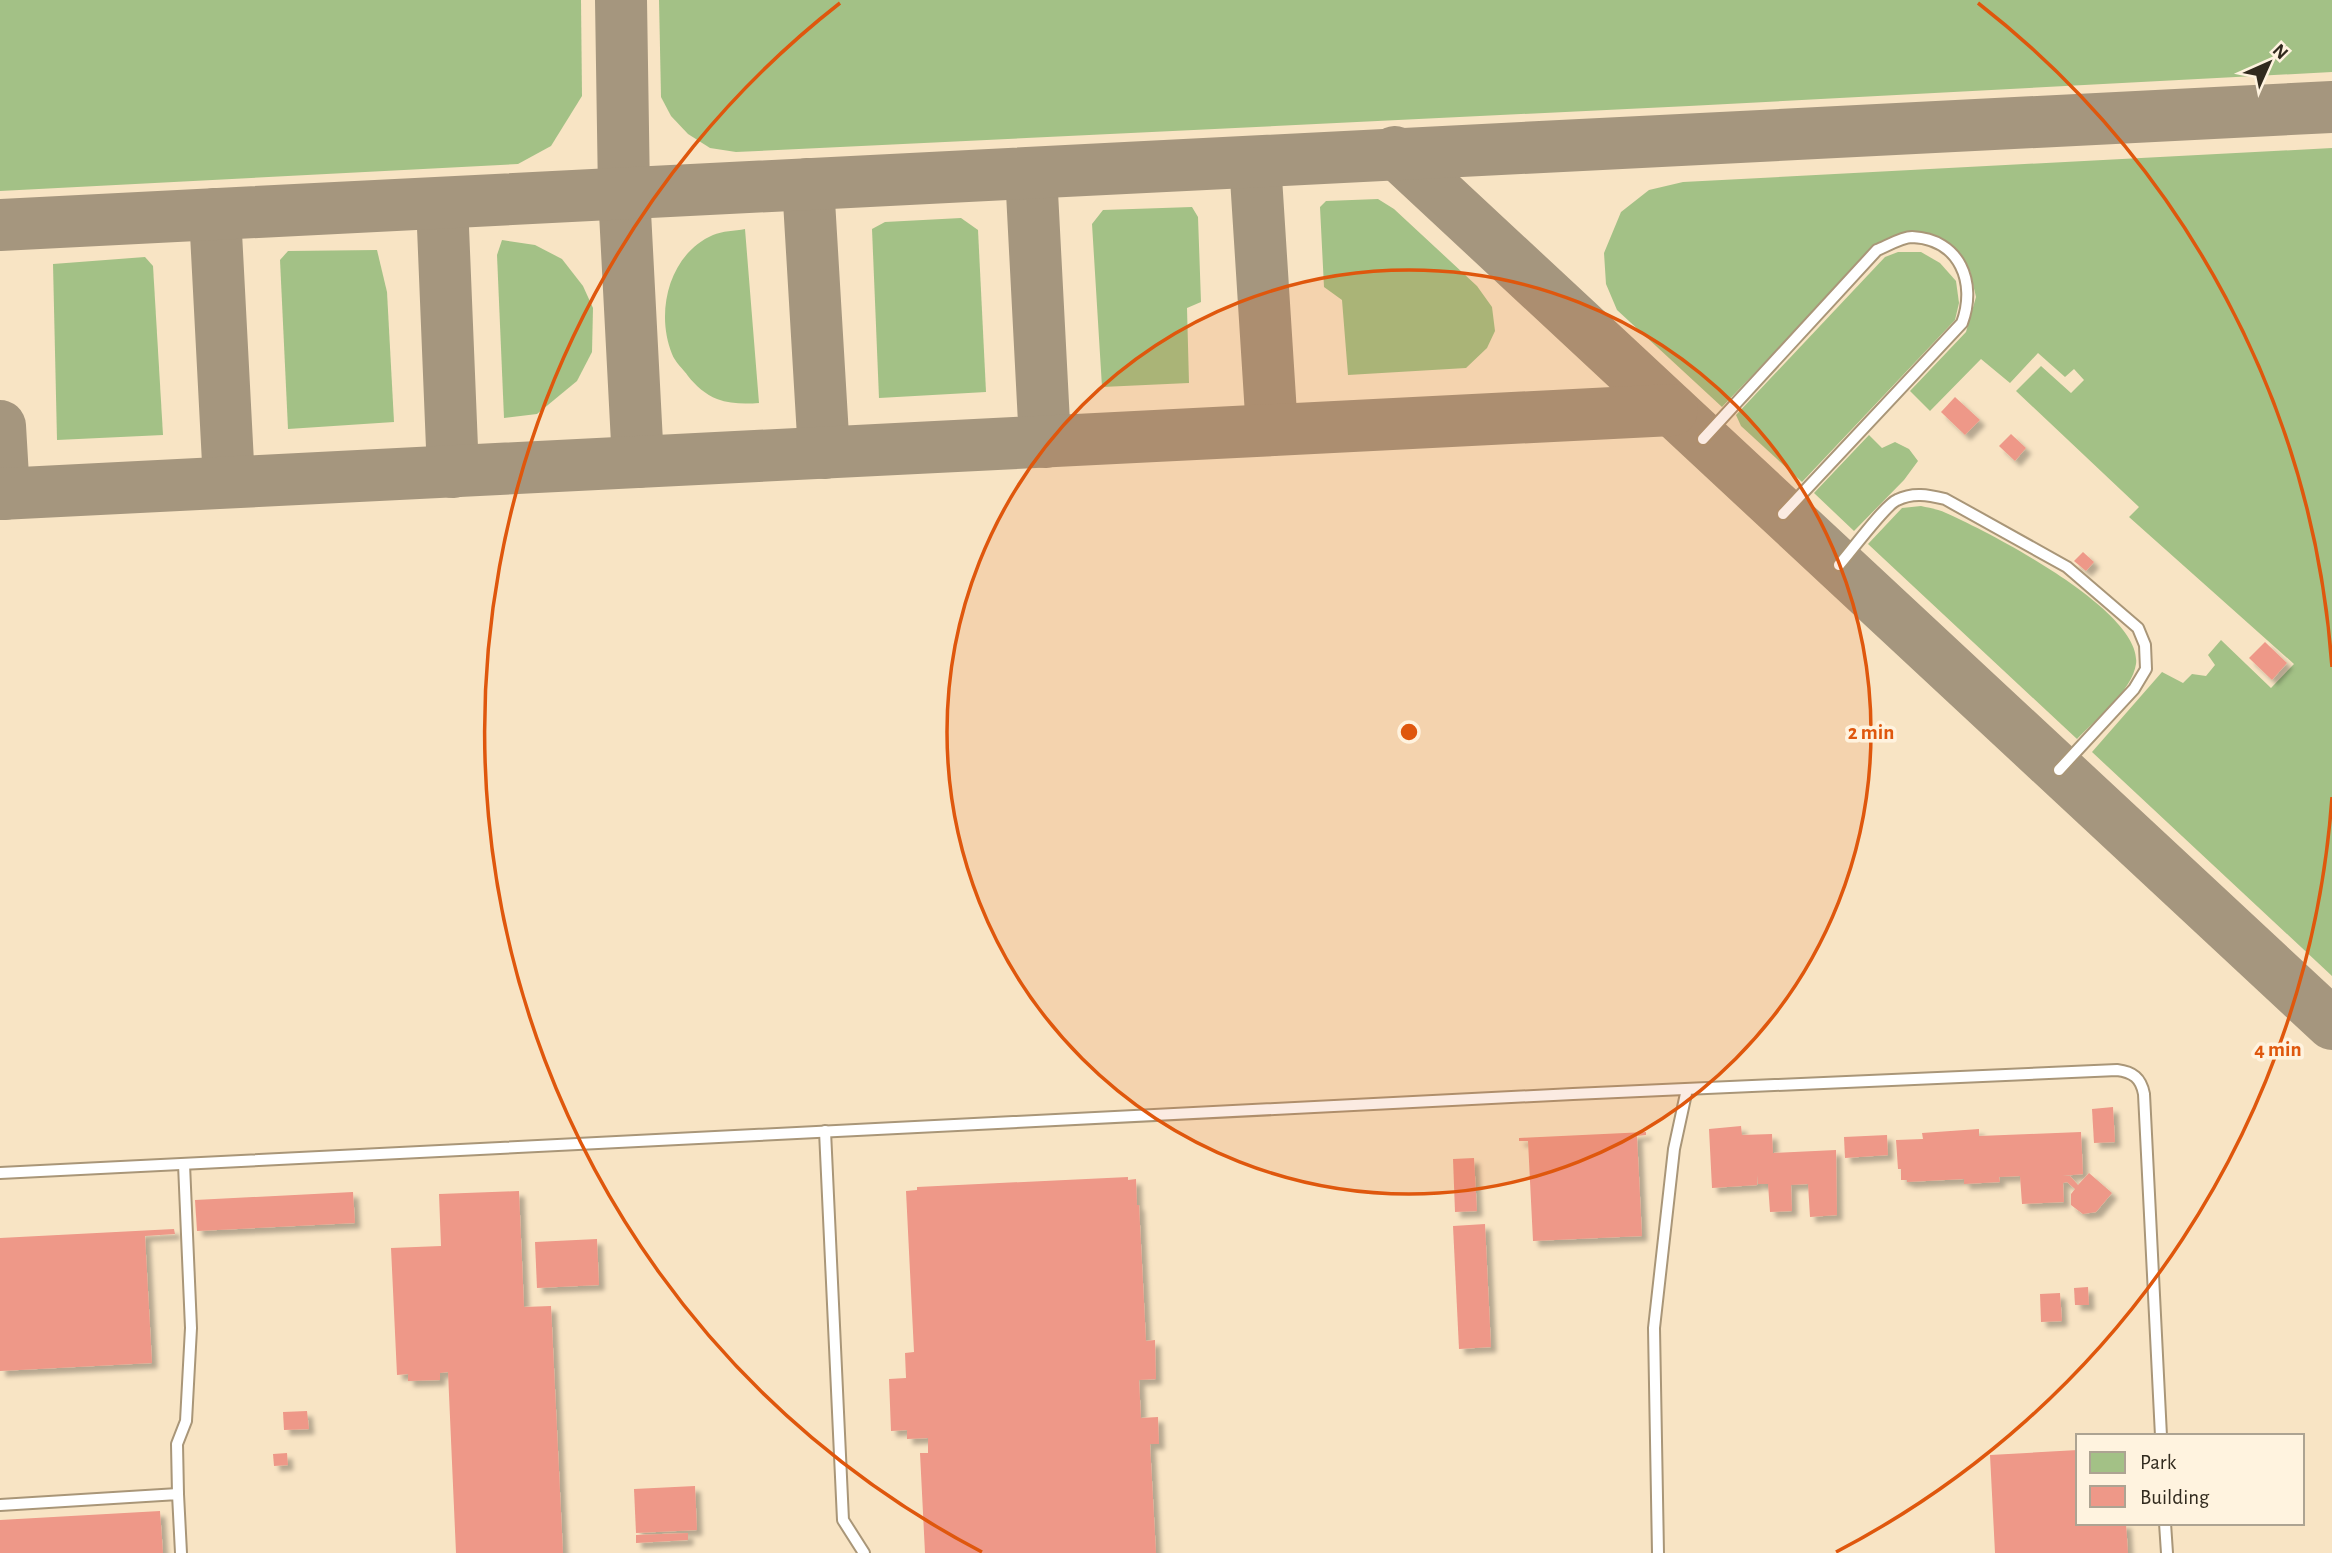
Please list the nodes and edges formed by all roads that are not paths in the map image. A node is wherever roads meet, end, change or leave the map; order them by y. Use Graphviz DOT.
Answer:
graph roads {
  1 [pos="1703,439"];
  2 [pos="1783,514"];
  3 [pos="1839,565"];
  4 [pos="2059,769"];
  5 [pos="1687,1089"];
  6 [pos="825,1131"];
  7 [pos="184,1164"];
  8 [pos="0,1173"];
  9 [pos="2161,1434"];
  10 [pos="178,1494"];
  11 [pos="0,1505"];
  12 [pos="2165,1525"];
  13 [pos="181,1553"];
  14 [pos="864,1553"];
  15 [pos="1658,1553"];
  16 [pos="2167,1553"];
  1 -- 2 [label="lane"];
  3 -- 4 [label="lane"];
  5 -- 6 [label="lane"];
  5 -- 9 [label="lane"];
  5 -- 15 [label="lane"];
  6 -- 7 [label="lane"];
  6 -- 14 [label="lane"];
  7 -- 8 [label="lane"];
  7 -- 10 [label="lane"];
  10 -- 11 [label="lane"];
  10 -- 13 [label="lane"];
  12 -- 16 [label="lane"];
}
